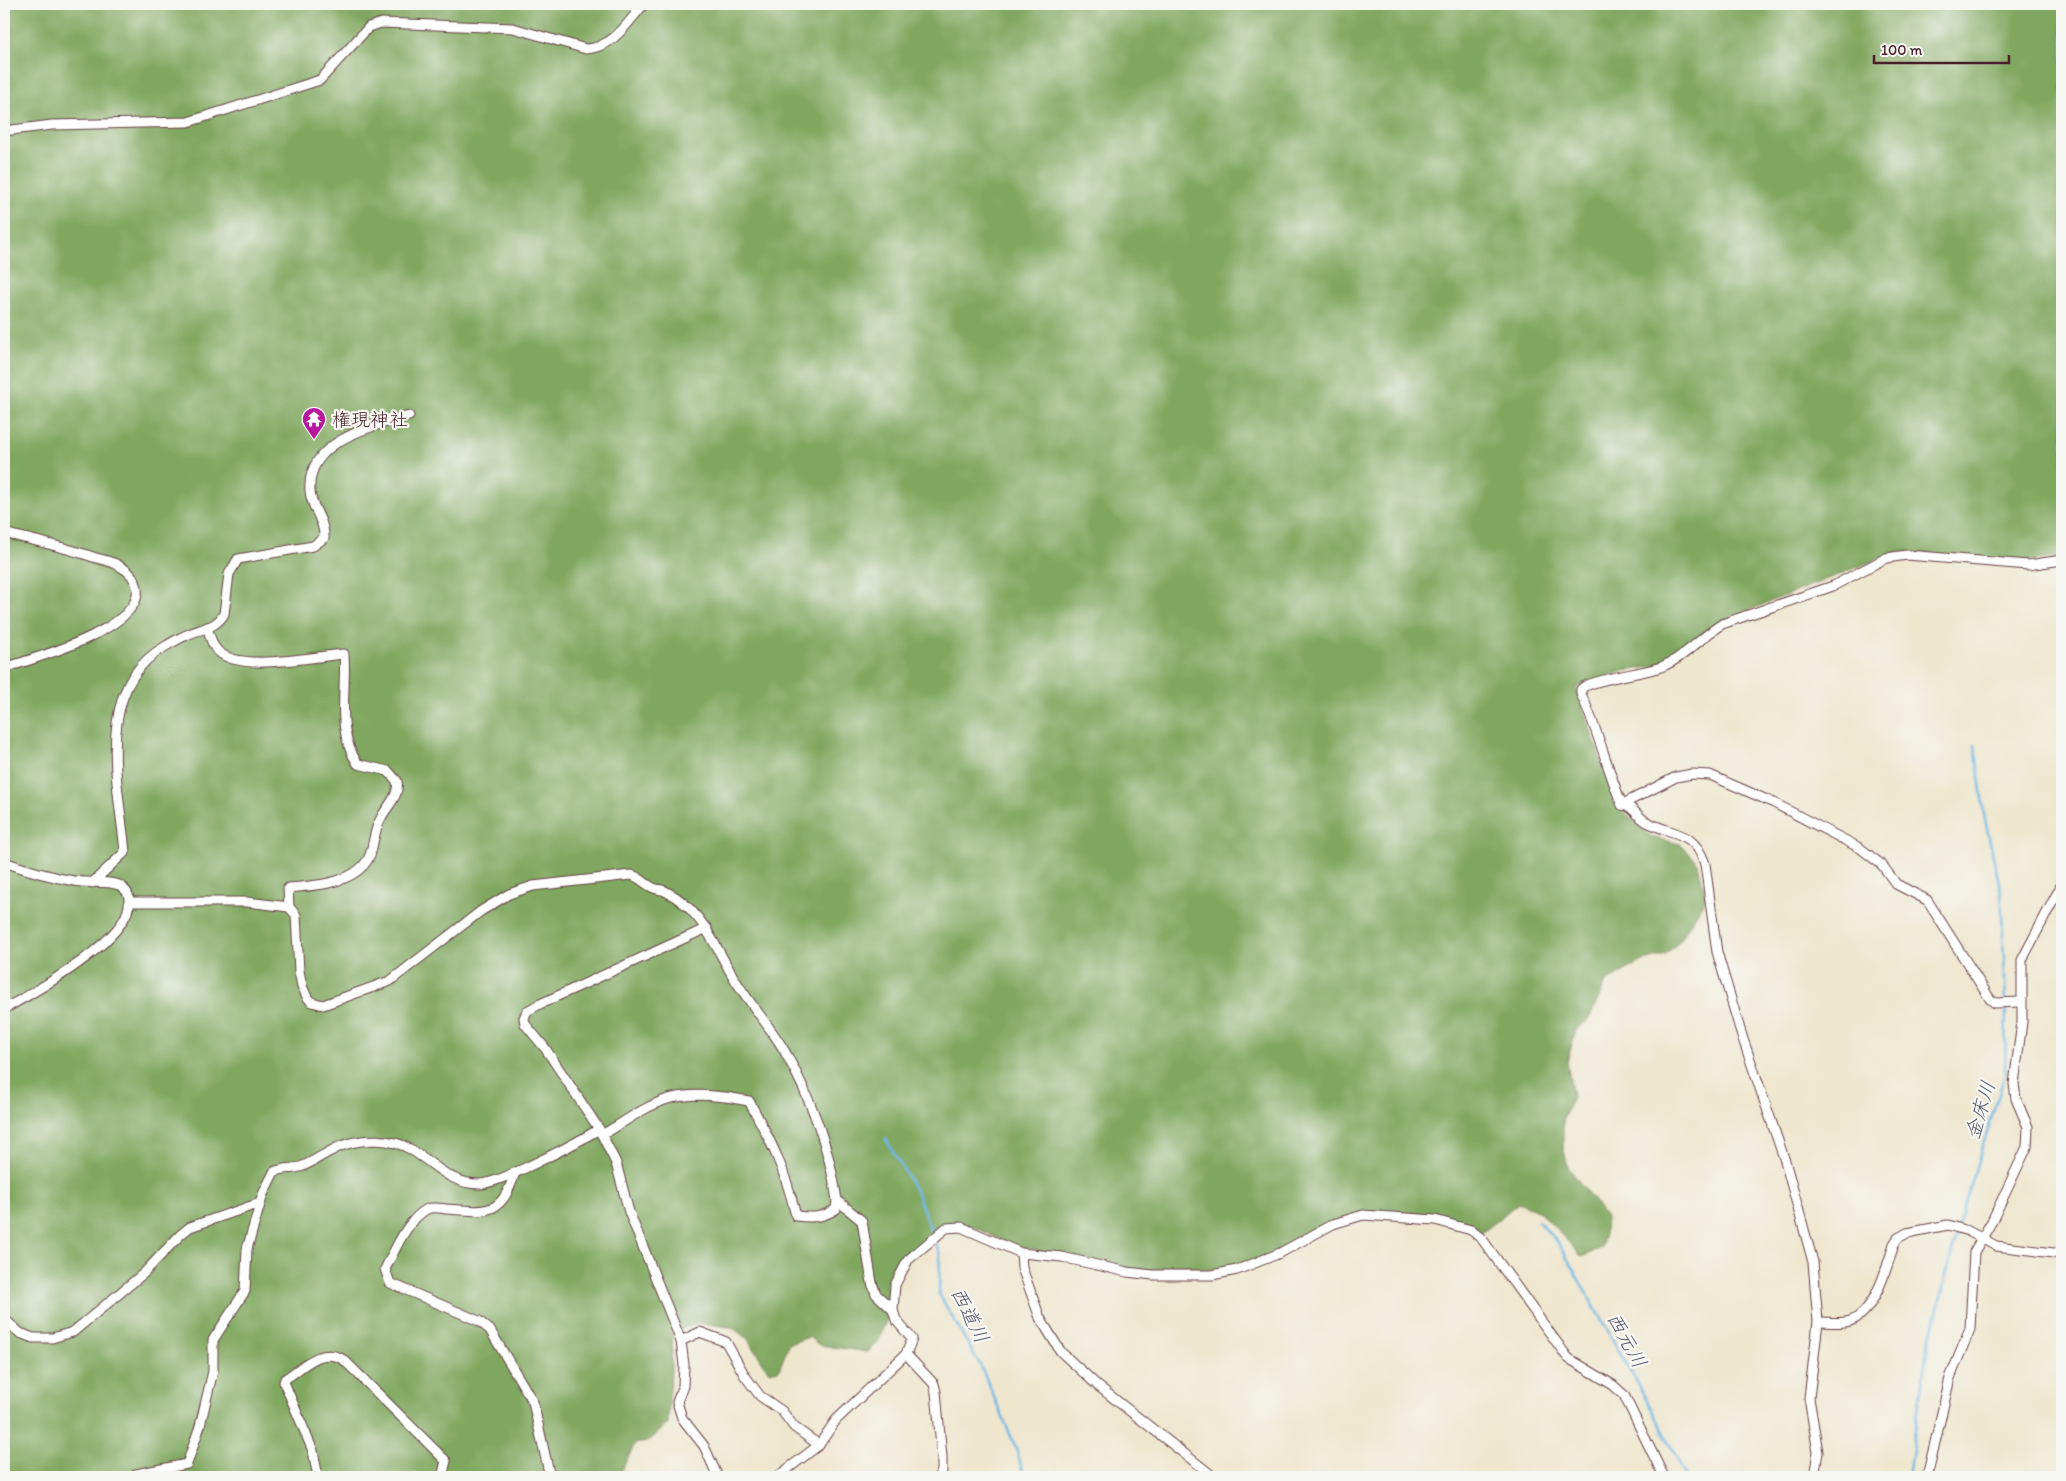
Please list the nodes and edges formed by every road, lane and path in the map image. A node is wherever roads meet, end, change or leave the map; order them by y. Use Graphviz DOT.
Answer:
graph roads {
  1 [pos="644,4"];
  2 [pos="4,131"];
  3 [pos="410,416"];
  4 [pos="4,533"];
  5 [pos="2062,560"];
  6 [pos="207,627"];
  7 [pos="4,668"];
  8 [pos="1622,805"];
  9 [pos="4,862"];
  10 [pos="92,883"];
  11 [pos="2062,884"];
  12 [pos="129,902"];
  13 [pos="289,907"];
  14 [pos="707,928"];
  15 [pos="2017,1002"];
  16 [pos="4,1009"];
  17 [pos="601,1132"];
  18 [pos="515,1172"];
  19 [pos="837,1200"];
  20 [pos="260,1203"];
  21 [pos="1982,1238"];
  22 [pos="1021,1254"];
  23 [pos="2062,1254"];
  24 [pos="893,1310"];
  25 [pos="4,1319"];
  26 [pos="1818,1322"];
  27 [pos="681,1341"];
  28 [pos="906,1354"];
  29 [pos="819,1444"];
  30 [pos="135,1477"];
  31 [pos="318,1477"];
  32 [pos="442,1477"];
  33 [pos="550,1477"];
  34 [pos="718,1477"];
  35 [pos="777,1477"];
  36 [pos="938,1477"];
  37 [pos="1214,1477"];
  38 [pos="1664,1477"];
  39 [pos="1814,1477"];
  40 [pos="1927,1477"];
  1 -- 2 [label="street"];
  3 -- 6 [label="street"];
  4 -- 7 [label="street"];
  5 -- 8 [label="street"];
  6 -- 10 [label="street"];
  6 -- 13 [label="street"];
  8 -- 15 [label="street"];
  8 -- 26 [label="street"];
  9 -- 10 [label="street"];
  10 -- 12 [label="street"];
  11 -- 15 [label="street"];
  12 -- 13 [label="street"];
  12 -- 16 [label="street"];
  13 -- 14 [label="street"];
  14 -- 17 [label="street"];
  14 -- 19 [label="street"];
  15 -- 21 [label="street"];
  17 -- 18 [label="street"];
  17 -- 19 [label="street"];
  17 -- 27 [label="street"];
  18 -- 20 [label="street"];
  18 -- 33 [label="street"];
  19 -- 24 [label="street"];
  20 -- 25 [label="street"];
  20 -- 30 [label="street"];
  21 -- 23 [label="street"];
  21 -- 26 [label="street"];
  21 -- 40 [label="street"];
  22 -- 24 [label="street"];
  22 -- 37 [label="street"];
  22 -- 38 [label="street"];
  24 -- 28 [label="street"];
  26 -- 39 [label="street"];
  27 -- 29 [label="street"];
  27 -- 34 [label="street"];
  28 -- 29 [label="street"];
  28 -- 36 [label="street"];
  29 -- 35 [label="street"];
  31 -- 32 [label="street"];
}
